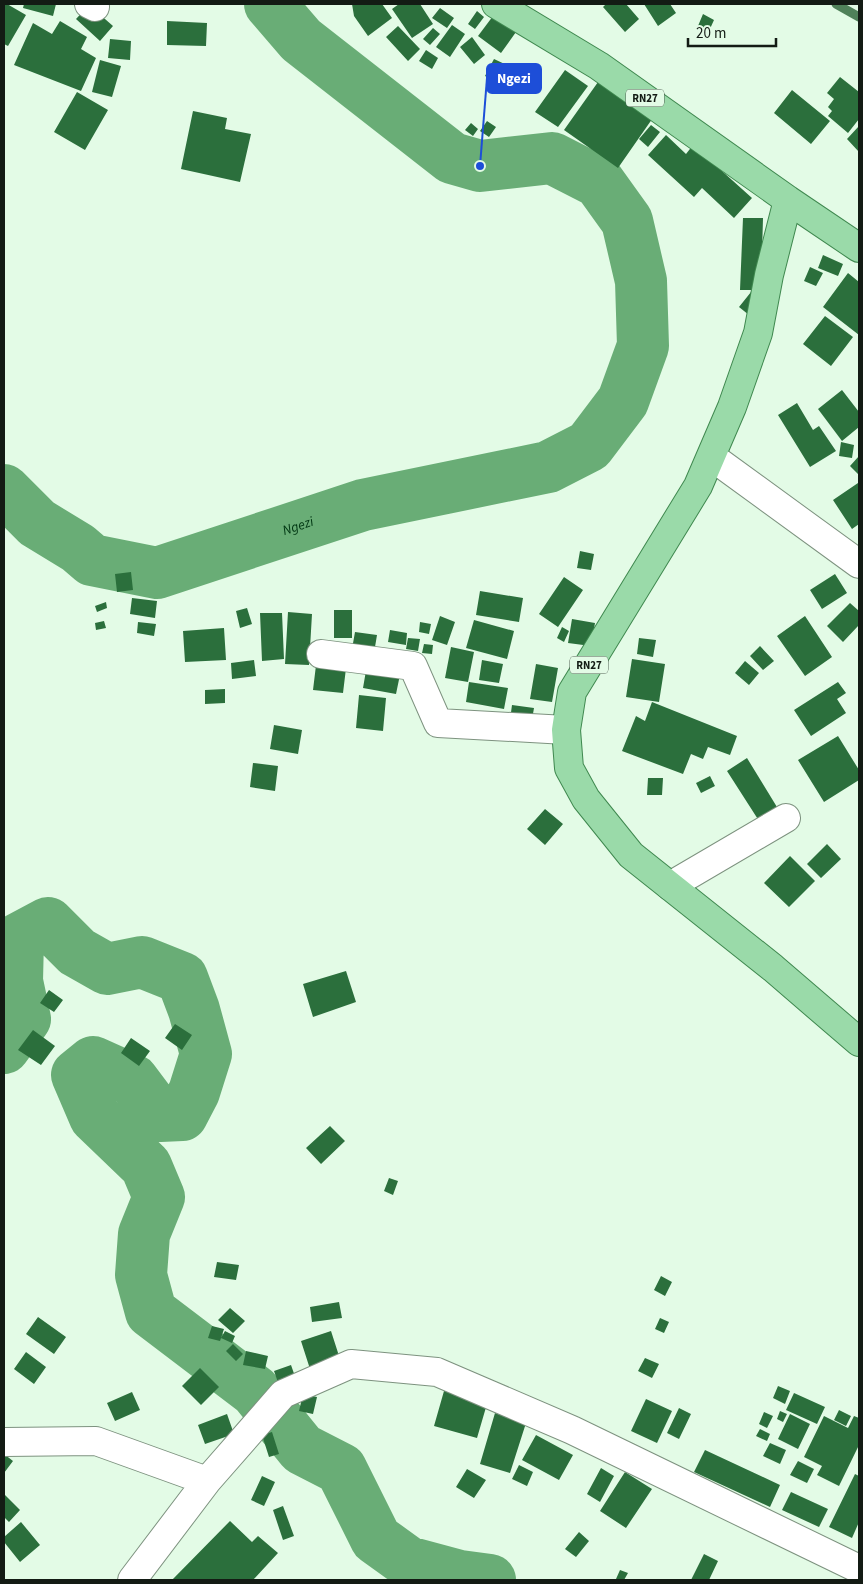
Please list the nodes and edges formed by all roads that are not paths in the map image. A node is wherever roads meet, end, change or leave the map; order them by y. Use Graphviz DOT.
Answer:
graph roads {
  1 [pos="496,4"];
  2 [pos="788,200"];
  3 [pos="859,248"];
  4 [pos="712,457"];
  5 [pos="859,564"];
  6 [pos="321,654"];
  7 [pos="566,730"];
  8 [pos="786,818"];
  9 [pos="670,886"];
  10 [pos="859,1042"];
  11 [pos="4,1442"];
  12 [pos="207,1481"];
  13 [pos="859,1569"];
  14 [pos="132,1580"];
  1 -- 2 [label="main road, RN27"];
  2 -- 3 [label="main road"];
  2 -- 4 [label="main road, RN27"];
  4 -- 5 [label="street"];
  4 -- 7 [label="main road, RN27"];
  6 -- 7 [label="street"];
  7 -- 9 [label="main road, RN27"];
  8 -- 9 [label="street"];
  9 -- 10 [label="main road, RN27"];
  11 -- 12 [label="street"];
  12 -- 13 [label="street"];
  12 -- 14 [label="street"];
}
